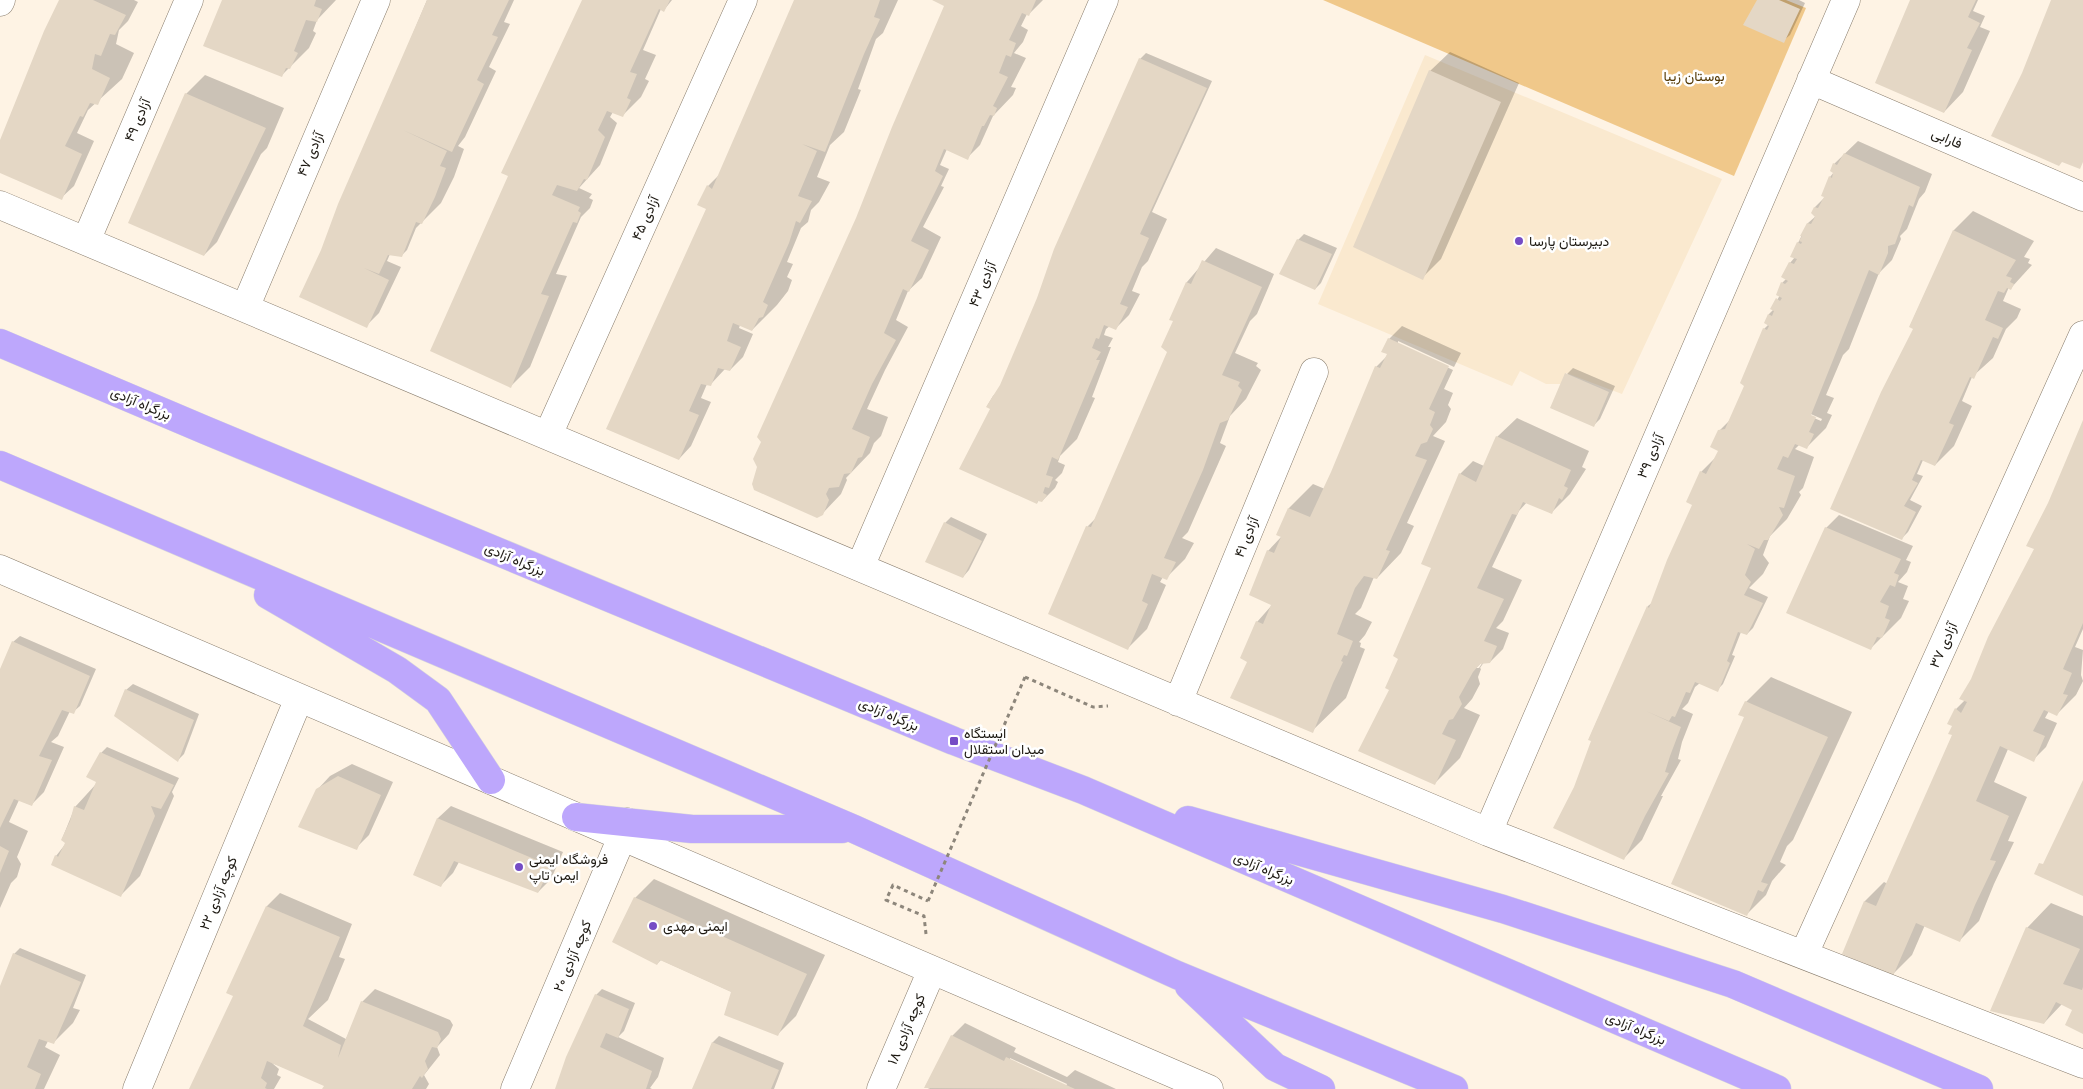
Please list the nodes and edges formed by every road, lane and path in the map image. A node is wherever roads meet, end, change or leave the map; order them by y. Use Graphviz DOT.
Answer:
graph roads {
  1 [pos="189,0"];
  2 [pos="376,0"];
  3 [pos="743,0"];
  4 [pos="1104,0"];
  5 [pos="1846,0"];
  6 [pos="1811,80"];
  7 [pos="2083,197"];
  8 [pos="0,205"];
  9 [pos="86,241"];
  10 [pos="245,308"];
  11 [pos="2083,335"];
  12 [pos="0,343"];
  13 [pos="1314,372"];
  14 [pos="548,435"];
  15 [pos="0,465"];
  16 [pos="167,536"];
  17 [pos="860,567"];
  18 [pos="2,577"];
  19 [pos="299,698"];
  20 [pos="1178,702"];
  21 [pos="1093,707"];
  22 [pos="491,780"];
  23 [pos="1083,790"];
  24 [pos="576,817"];
  25 [pos="854,829"];
  26 [pos="625,830"];
  27 [pos="1488,832"];
  28 [pos="924,916"];
  29 [pos="1804,954"];
  30 [pos="932,970"];
  31 [pos="1177,975"];
  32 [pos="2083,1064"];
  33 [pos="137,1089"];
  34 [pos="515,1089"];
  35 [pos="881,1089"];
  36 [pos="1209,1089"];
  37 [pos="1321,1089"];
  38 [pos="1454,1089"];
  39 [pos="1777,1089"];
  40 [pos="1979,1089"];
  1 -- 9 [label="street, ۴۹ آزادی"];
  2 -- 10 [label="street, ۴۷ آزادی"];
  3 -- 14 [label="street, ۴۵ آزادی"];
  4 -- 17 [label="street, ۴۳ آزادی"];
  5 -- 6 [label="street, ۳۹ آزادی"];
  6 -- 7 [label="street, فارابی"];
  6 -- 27 [label="street, ۳۹ آزادی"];
  8 -- 9 [label="street"];
  9 -- 10 [label="street"];
  10 -- 14 [label="street"];
  11 -- 29 [label="street, ۳۷ آزادی"];
  12 -- 23 [label="highway, بزرگراه آزادی"];
  13 -- 20 [label="street, ۴۱ آزادی"];
  14 -- 17 [label="street"];
  15 -- 16 [label="highway"];
  16 -- 22 [label="highway"];
  16 -- 25 [label="highway"];
  17 -- 20 [label="street"];
  18 -- 19 [label="street"];
  19 -- 22 [label="street"];
  19 -- 33 [label="street, کوچه آزادی ۲۲"];
  20 -- 27 [label="street"];
  21 -- 28 [label="path, bridge"];
  22 -- 24 [label="street"];
  23 -- 39 [label="highway, بزرگراه آزادی"];
  23 -- 40 [label="highway"];
  24 -- 26 [label="highway"];
  25 -- 26 [label="highway"];
  25 -- 31 [label="highway"];
  26 -- 30 [label="street"];
  26 -- 34 [label="street, کوچه آزادی ۲۰"];
  27 -- 29 [label="street"];
  29 -- 32 [label="street"];
  30 -- 35 [label="street, کوچه آزادی ۱۸"];
  30 -- 36 [label="street"];
  31 -- 37 [label="highway"];
  31 -- 38 [label="highway"];
}
